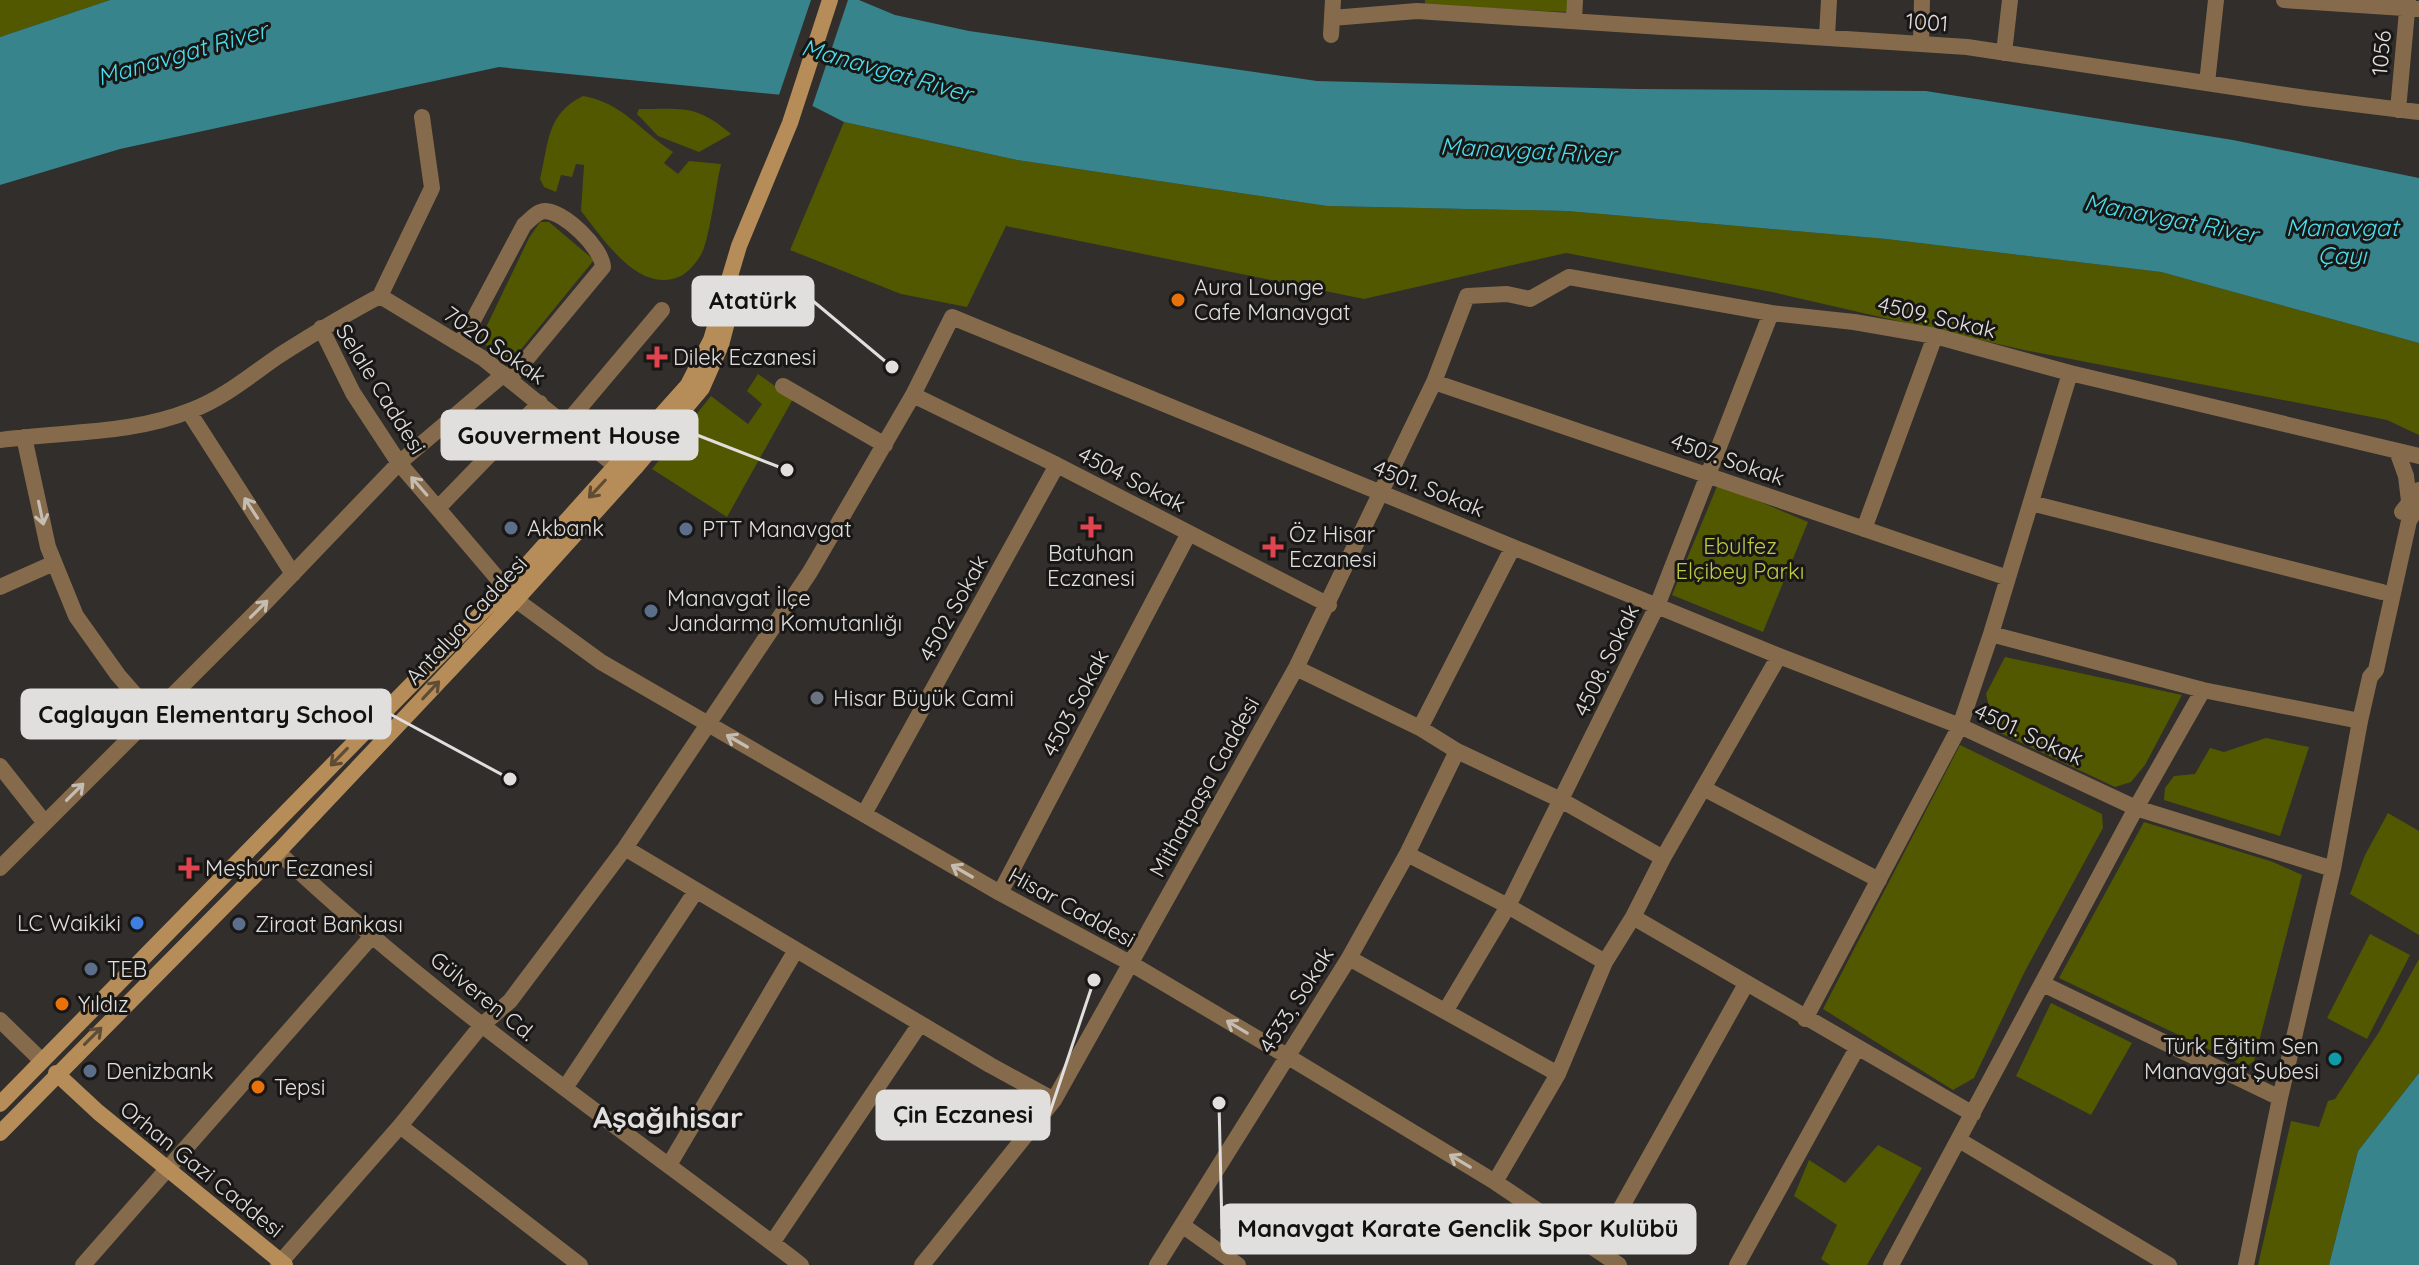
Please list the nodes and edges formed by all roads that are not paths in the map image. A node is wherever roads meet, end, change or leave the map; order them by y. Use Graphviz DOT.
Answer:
graph roads {
  1 [pos="830,0"];
  2 [pos="1333,0"];
  3 [pos="1575,0"];
  4 [pos="1829,0"];
  5 [pos="1922,0"];
  6 [pos="2010,0"];
  7 [pos="2216,0"];
  8 [pos="2284,0"];
  9 [pos="1417,5"];
  10 [pos="2411,5"];
  11 [pos="1574,20"];
  12 [pos="1827,37"];
  13 [pos="1921,44"];
  14 [pos="2004,53"];
  15 [pos="2207,83"];
  16 [pos="2398,110"];
  17 [pos="2419,112"];
  18 [pos="422,117"];
  19 [pos="766,180"];
  20 [pos="380,296"];
  21 [pos="1467,296"];
  22 [pos="662,310"];
  23 [pos="1771,313"];
  24 [pos="321,328"];
  25 [pos="1935,336"];
  26 [pos="461,343"];
  27 [pos="2070,373"];
  28 [pos="507,376"];
  29 [pos="1434,382"];
  30 [pos="783,386"];
  31 [pos="913,395"];
  32 [pos="540,403"];
  33 [pos="189,412"];
  34 [pos="565,425"];
  35 [pos="24,437"];
  36 [pos="0,440"];
  37 [pos="885,445"];
  38 [pos="2397,451"];
  39 [pos="2419,456"];
  40 [pos="399,463"];
  41 [pos="1057,465"];
  42 [pos="617,467"];
  43 [pos="1709,476"];
  44 [pos="1382,493"];
  45 [pos="2416,499"];
  46 [pos="2031,503"];
  47 [pos="438,508"];
  48 [pos="1864,529"];
  49 [pos="1189,533"];
  50 [pos="1513,547"];
  51 [pos="54,563"];
  52 [pos="293,574"];
  53 [pos="2008,578"];
  54 [pos="0,587"];
  55 [pos="2382,592"];
  56 [pos="511,594"];
  57 [pos="1329,605"];
  58 [pos="1657,606"];
  59 [pos="1991,634"];
  60 [pos="1779,656"];
  61 [pos="1296,668"];
  62 [pos="2370,677"];
  63 [pos="2203,690"];
  64 [pos="153,715"];
  65 [pos="2360,721"];
  66 [pos="708,725"];
  67 [pos="1960,726"];
  68 [pos="1420,728"];
  69 [pos="1457,751"];
  70 [pos="0,766"];
  71 [pos="1703,788"];
  72 [pos="1561,800"];
  73 [pos="2136,808"];
  74 [pos="864,814"];
  75 [pos="45,823"];
  76 [pos="625,848"];
  77 [pos="278,852"];
  78 [pos="1407,854"];
  79 [pos="1663,858"];
  80 [pos="0,868"];
  81 [pos="2333,869"];
  82 [pos="1879,880"];
  83 [pos="696,891"];
  84 [pos="1000,893"];
  85 [pos="1508,906"];
  86 [pos="1633,917"];
  87 [pos="373,935"];
  88 [pos="796,950"];
  89 [pos="1349,958"];
  90 [pos="1605,962"];
  91 [pos="1130,963"];
  92 [pos="1746,984"];
  93 [pos="2043,984"];
  94 [pos="1446,1010"];
  95 [pos="1805,1019"];
  96 [pos="0,1020"];
  97 [pos="920,1024"];
  98 [pos="481,1026"];
  99 [pos="1857,1048"];
  100 [pos="1287,1056"];
  101 [pos="41,1060"];
  102 [pos="56,1073"];
  103 [pos="1558,1074"];
  104 [pos="565,1088"];
  105 [pos="2280,1098"];
  106 [pos="1054,1100"];
  107 [pos="0,1104"];
  108 [pos="1973,1114"];
  109 [pos="400,1126"];
  110 [pos="0,1133"];
  111 [pos="1959,1140"];
  112 [pos="669,1165"];
  113 [pos="167,1168"];
  114 [pos="1495,1182"];
  115 [pos="1182,1225"];
  116 [pos="772,1243"];
  117 [pos="1598,1249"];
  118 [pos="281,1264"];
  119 [pos="83,1265"];
  120 [pos="580,1265"];
  121 [pos="801,1265"];
  122 [pos="922,1265"];
  123 [pos="1157,1265"];
  124 [pos="1238,1265"];
  125 [pos="1619,1265"];
  126 [pos="1737,1265"];
  127 [pos="1891,1265"];
  128 [pos="2169,1265"];
  129 [pos="2246,1265"];
  1 -- 19 [label="main road, Antalya Caddesi"];
  2 -- 9 [label="street, 1001"];
  3 -- 11 [label="street"];
  4 -- 12 [label="street"];
  5 -- 13 [label="street"];
  6 -- 14 [label="street"];
  7 -- 15 [label="street"];
  8 -- 10 [label="street"];
  9 -- 11 [label="street, 1001"];
  10 -- 16 [label="street, 1056"];
  11 -- 12 [label="street, 1001"];
  12 -- 13 [label="street, 1001"];
  13 -- 14 [label="street, 1001"];
  14 -- 15 [label="street, 1001"];
  15 -- 16 [label="street, 1001"];
  16 -- 17 [label="street, 1001"];
  18 -- 20 [label="street"];
  19 -- 42 [label="main road, Antalya Caddesi"];
  19 -- 56 [label="main road, Antalya Caddesi"];
  20 -- 24 [label="street"];
  20 -- 26 [label="street, 7020 Sokak"];
  21 -- 23 [label="street, 4509. Sokak"];
  21 -- 29 [label="street, Mithatpaşa Caddesi"];
  22 -- 34 [label="street"];
  23 -- 25 [label="street, 4509. Sokak"];
  23 -- 43 [label="street, 4508. Sokak"];
  24 -- 33 [label="street, Selale Caddesi"];
  24 -- 40 [label="street, Selale Caddesi"];
  25 -- 27 [label="street, 4509. Sokak"];
  25 -- 48 [label="street"];
  26 -- 28 [label="street, 7020 Sokak"];
  26 -- 28 [label="street"];
  27 -- 38 [label="street, 4509. Sokak"];
  27 -- 46 [label="street"];
  28 -- 32 [label="street, 7020 Sokak"];
  28 -- 40 [label="street"];
  29 -- 43 [label="street, 4507. Sokak"];
  29 -- 44 [label="street, Mithatpaşa Caddesi"];
  30 -- 37 [label="street"];
  31 -- 37 [label="street, 4501. Sokak"];
  31 -- 41 [label="street, 4504 Sokak"];
  31 -- 44 [label="street, 4501. Sokak"];
  32 -- 34 [label="street, 7020 Sokak"];
  32 -- 47 [label="street"];
  33 -- 35 [label="street, Selale Caddesi"];
  52 -- 33 [label="street, one-way"];
  34 -- 42 [label="street, 7020 Sokak"];
  35 -- 36 [label="street, Selale Caddesi"];
  35 -- 51 [label="street, one-way"];
  37 -- 66 [label="street, 4501. Sokak"];
  38 -- 39 [label="street, 4509. Sokak"];
  38 -- 45 [label="street"];
  47 -- 40 [label="street, Selale Caddesi, one-way"];
  40 -- 52 [label="street"];
  41 -- 49 [label="street, 4504 Sokak"];
  41 -- 74 [label="street, 4502 Sokak"];
  42 -- 56 [label="main road, Antalya Caddesi, one-way"];
  43 -- 48 [label="street, 4507. Sokak"];
  43 -- 58 [label="street, 4508. Sokak"];
  44 -- 50 [label="street, 4501. Sokak"];
  44 -- 57 [label="street, Mithatpaşa Caddesi"];
  45 -- 55 [label="street"];
  45 -- 62 [label="street"];
  46 -- 53 [label="street"];
  46 -- 55 [label="street"];
  47 -- 56 [label="street, Selale Caddesi"];
  48 -- 53 [label="street, 4507. Sokak"];
  49 -- 57 [label="street, 4504 Sokak"];
  49 -- 84 [label="street, 4503 Sokak"];
  50 -- 58 [label="street, 4501. Sokak"];
  50 -- 68 [label="street"];
  51 -- 54 [label="street"];
  51 -- 64 [label="street"];
  64 -- 52 [label="street, one-way"];
  53 -- 59 [label="street"];
  55 -- 62 [label="street"];
  56 -- 66 [label="street, Hisar Caddesi"];
  77 -- 56 [label="main road, Antalya Caddesi, one-way"];
  56 -- 101 [label="main road, Antalya Caddesi, one-way"];
  57 -- 61 [label="street, Mithatpaşa Caddesi"];
  58 -- 60 [label="street, 4501. Sokak"];
  58 -- 72 [label="street, 4508. Sokak"];
  59 -- 63 [label="street"];
  59 -- 67 [label="street"];
  60 -- 67 [label="street, 4501. Sokak"];
  60 -- 71 [label="street"];
  61 -- 68 [label="street"];
  61 -- 91 [label="street, Mithatpaşa Caddesi"];
  62 -- 65 [label="street"];
  63 -- 65 [label="street"];
  63 -- 73 [label="street"];
  75 -- 64 [label="street, one-way"];
  65 -- 81 [label="street"];
  74 -- 66 [label="street, Hisar Caddesi, one-way"];
  66 -- 76 [label="street, 4501. Sokak"];
  67 -- 73 [label="street, 4501. Sokak"];
  67 -- 82 [label="street"];
  68 -- 69 [label="street"];
  69 -- 72 [label="street"];
  69 -- 78 [label="street, 4533, Sokak"];
  70 -- 75 [label="street"];
  71 -- 79 [label="street"];
  71 -- 82 [label="street"];
  72 -- 79 [label="street"];
  72 -- 85 [label="street, 4508. Sokak"];
  73 -- 81 [label="street, 4501. Sokak"];
  73 -- 93 [label="street"];
  84 -- 74 [label="street, Hisar Caddesi, one-way"];
  75 -- 80 [label="street"];
  76 -- 83 [label="street"];
  76 -- 98 [label="street, 4501. Sokak"];
  77 -- 87 [label="street, Gülveren Cd."];
  102 -- 77 [label="main road, Antalya Caddesi, one-way"];
  78 -- 85 [label="street"];
  78 -- 89 [label="street, 4533, Sokak"];
  79 -- 86 [label="street"];
  81 -- 105 [label="street"];
  82 -- 95 [label="street"];
  83 -- 88 [label="street"];
  83 -- 104 [label="street"];
  84 -- 91 [label="street, Hisar Caddesi"];
  85 -- 90 [label="street"];
  85 -- 94 [label="street, 4508. Sokak"];
  86 -- 90 [label="street"];
  86 -- 92 [label="street"];
  87 -- 98 [label="street, Gülveren Cd."];
  87 -- 113 [label="street"];
  88 -- 97 [label="street"];
  88 -- 112 [label="street"];
  89 -- 94 [label="street"];
  89 -- 100 [label="street, 4533, Sokak"];
  90 -- 103 [label="street"];
  100 -- 91 [label="street, Hisar Caddesi, one-way"];
  91 -- 106 [label="street, Mithatpaşa Caddesi"];
  92 -- 95 [label="street"];
  92 -- 117 [label="street"];
  93 -- 105 [label="street"];
  93 -- 108 [label="street"];
  94 -- 103 [label="street"];
  95 -- 99 [label="street"];
  96 -- 101 [label="street"];
  97 -- 106 [label="street"];
  97 -- 116 [label="street"];
  98 -- 104 [label="street, Gülveren Cd."];
  98 -- 109 [label="street, 4501. Sokak"];
  99 -- 108 [label="street"];
  99 -- 126 [label="street"];
  114 -- 100 [label="street, Hisar Caddesi, one-way"];
  100 -- 115 [label="street, 4533, Sokak"];
  101 -- 107 [label="main road, Antalya Caddesi"];
  102 -- 110 [label="main road, Antalya Caddesi"];
  102 -- 113 [label="main road, Orhan Gazi Caddesi"];
  103 -- 114 [label="street"];
  104 -- 112 [label="street, Gülveren Cd."];
  105 -- 129 [label="street"];
  106 -- 122 [label="street, Mithatpaşa Caddesi"];
  108 -- 111 [label="street"];
  109 -- 118 [label="street, 4501. Sokak"];
  109 -- 120 [label="street"];
  111 -- 127 [label="street"];
  111 -- 128 [label="street"];
  112 -- 116 [label="street, Gülveren Cd."];
  113 -- 118 [label="main road, Orhan Gazi Caddesi"];
  113 -- 119 [label="street"];
  114 -- 117 [label="street, Hisar Caddesi"];
  115 -- 123 [label="street, 4533, Sokak"];
  115 -- 124 [label="street"];
  116 -- 121 [label="street, Gülveren Cd."];
  117 -- 125 [label="street, Hisar Caddesi"];
}
